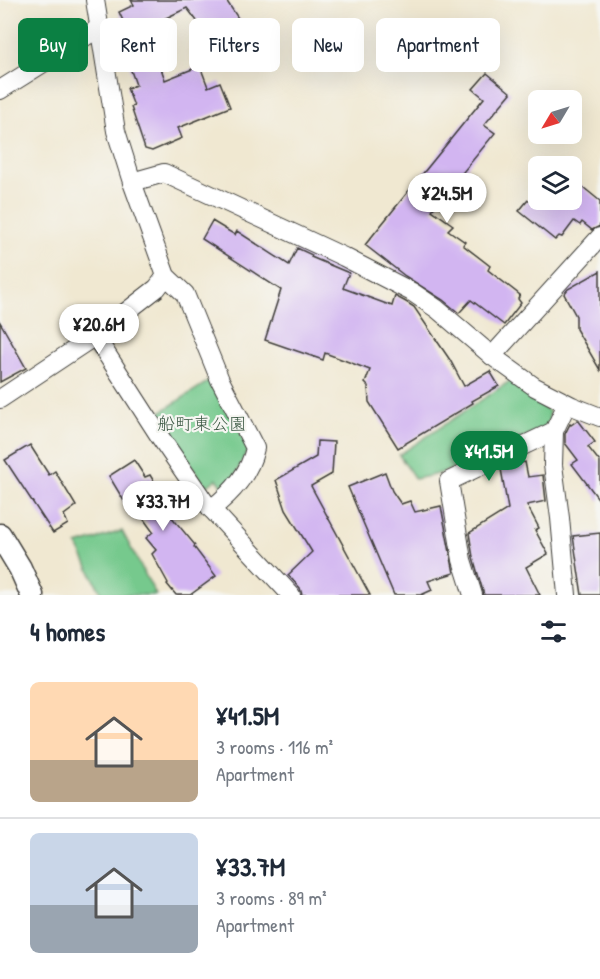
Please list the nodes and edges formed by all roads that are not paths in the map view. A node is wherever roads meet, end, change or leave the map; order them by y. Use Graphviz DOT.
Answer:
graph roads {
  1 [pos="95,0"];
  2 [pos="99,28"];
  3 [pos="0,90"];
  4 [pos="132,182"];
  5 [pos="600,237"];
  6 [pos="166,276"];
  7 [pos="95,336"];
  8 [pos="492,356"];
  9 [pos="0,399"];
  10 [pos="567,404"];
  11 [pos="600,417"];
  12 [pos="554,430"];
  13 [pos="211,508"];
  14 [pos="0,535"];
  15 [pos="32,595"];
  16 [pos="291,595"];
  17 [pos="473,595"];
  18 [pos="567,595"];
  1 -- 2 [label="street"];
  2 -- 3 [label="street"];
  2 -- 4 [label="street"];
  4 -- 6 [label="street"];
  4 -- 8 [label="street"];
  5 -- 8 [label="street"];
  6 -- 7 [label="street"];
  6 -- 13 [label="street"];
  7 -- 9 [label="street"];
  7 -- 13 [label="street"];
  8 -- 10 [label="street"];
  10 -- 11 [label="street"];
  10 -- 12 [label="street"];
  12 -- 17 [label="street"];
  12 -- 18 [label="street"];
  13 -- 16 [label="street"];
  14 -- 15 [label="street"];
}
